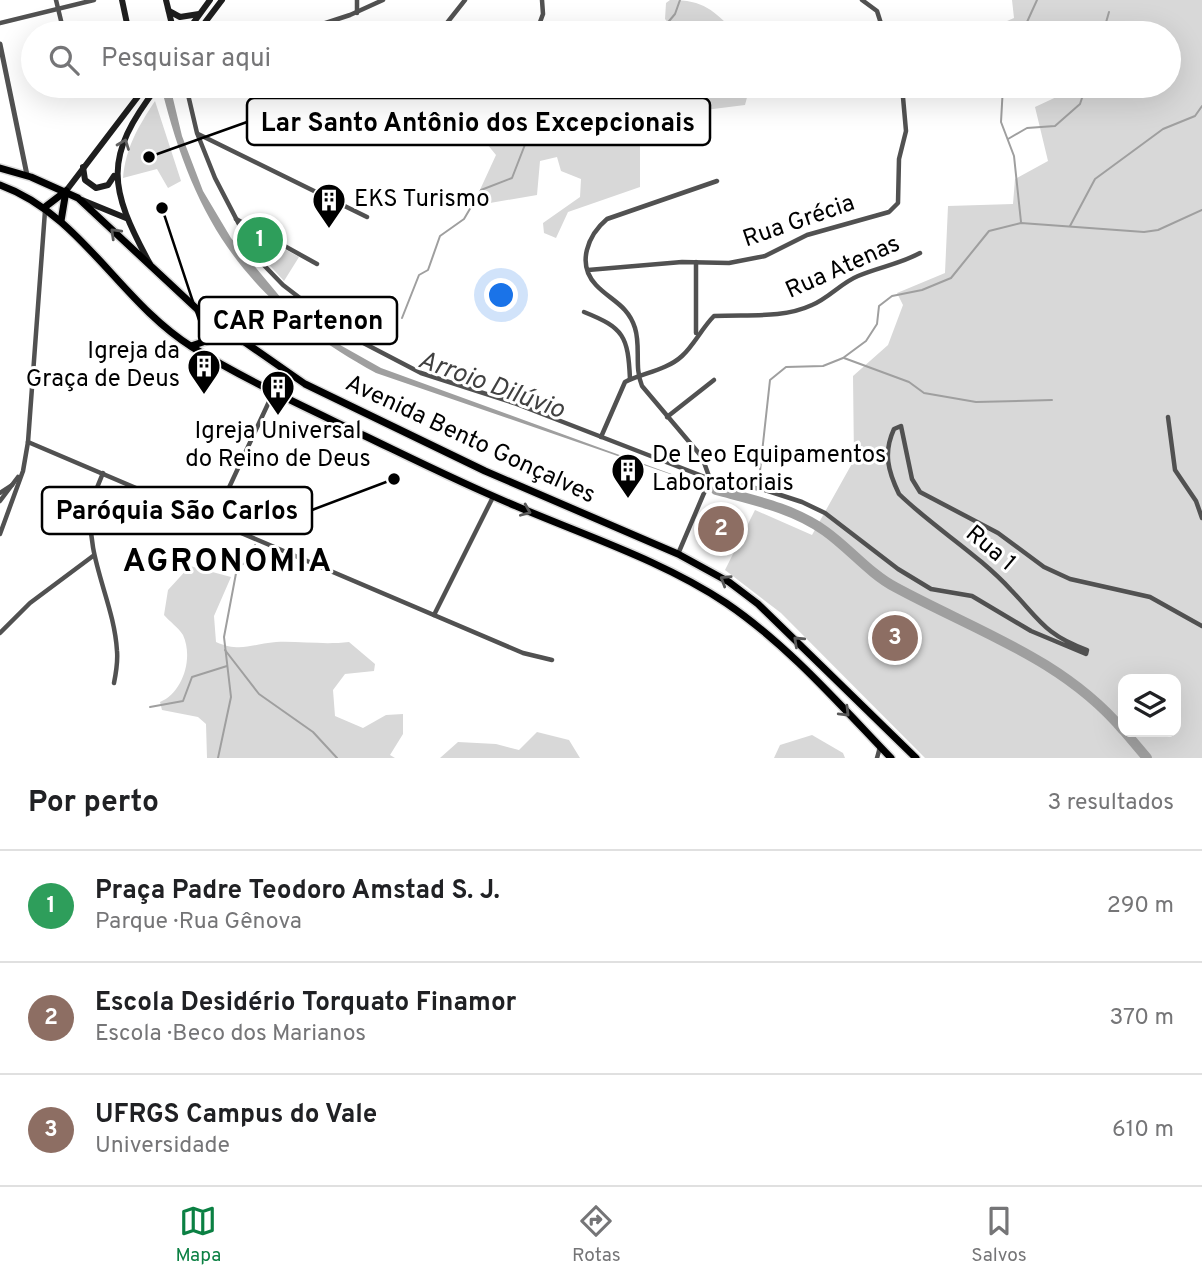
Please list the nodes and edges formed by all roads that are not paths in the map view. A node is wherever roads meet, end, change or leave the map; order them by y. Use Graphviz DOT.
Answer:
graph roads {
  1 [pos="56,0"];
  2 [pos="93,0"];
  3 [pos="122,0"];
  4 [pos="166,0"];
  5 [pos="211,0"];
  6 [pos="222,0"];
  7 [pos="357,0"];
  8 [pos="383,0"];
  9 [pos="464,0"];
  10 [pos="542,0"];
  11 [pos="862,0"];
  12 [pos="58,9"];
  13 [pos="169,10"];
  14 [pos="357,12"];
  15 [pos="201,13"];
  16 [pos="61,21"];
  17 [pos="126,21"];
  18 [pos="171,21"];
  19 [pos="195,21"];
  20 [pos="208,21"];
  21 [pos="330,21"];
  22 [pos="447,21"];
  23 [pos="540,21"];
  24 [pos="880,21"];
  25 [pos="0,23"];
  26 [pos="0,44"];
  27 [pos="136,98"];
  28 [pos="149,98"];
  29 [pos="189,98"];
  30 [pos="282,98"];
  31 [pos="446,98"];
  32 [pos="905,98"];
  33 [pos="197,133"];
  34 [pos="83,167"];
  35 [pos="0,168"];
  36 [pos="115,174"];
  37 [pos="27,175"];
  38 [pos="717,181"];
  39 [pos="2,186"];
  40 [pos="66,191"];
  41 [pos="0,195"];
  42 [pos="78,198"];
  43 [pos="45,207"];
  44 [pos="367,217"];
  45 [pos="126,218"];
  46 [pos="233,218"];
  47 [pos="61,221"];
  48 [pos="920,253"];
  49 [pos="696,262"];
  50 [pos="317,264"];
  51 [pos="152,269"];
  52 [pos="588,270"];
  53 [pos="584,312"];
  54 [pos="219,325"];
  55 [pos="696,334"];
  56 [pos="190,346"];
  57 [pos="637,376"];
  58 [pos="630,379"];
  59 [pos="714,380"];
  60 [pos="274,391"];
  61 [pos="667,417"];
  62 [pos="1168,417"];
  63 [pos="601,437"];
  64 [pos="29,442"];
  65 [pos="23,471"];
  66 [pos="103,473"];
  67 [pos="710,479"];
  68 [pos="13,484"];
  69 [pos="0,493"];
  70 [pos="493,497"];
  71 [pos="0,500"];
  72 [pos="1202,518"];
  73 [pos="213,522"];
  74 [pos="0,534"];
  75 [pos="678,554"];
  76 [pos="93,556"];
  77 [pos="435,615"];
  78 [pos="1202,626"];
  79 [pos="0,633"];
  80 [pos="552,660"];
  81 [pos="114,683"];
  82 [pos="880,746"];
  83 [pos="877,758"];
  84 [pos="891,758"];
  85 [pos="916,758"];
  1 -- 12 [label="street"];
  2 -- 12 [label="street"];
  3 -- 17 [label="main road"];
  4 -- 13 [label="main road"];
  5 -- 15 [label="main road"];
  6 -- 20 [label="main road"];
  7 -- 14 [label="street"];
  8 -- 14 [label="street"];
  9 -- 22 [label="street"];
  10 -- 23 [label="street"];
  11 -- 24 [label="street"];
  12 -- 16 [label="street"];
  12 -- 25 [label="street"];
  13 -- 15 [label="main road"];
  13 -- 18 [label="main road"];
  14 -- 21 [label="street"];
  15 -- 19 [label="main road"];
  26 -- 37 [label="street"];
  27 -- 34 [label="main road"];
  36 -- 28 [label="main road, one-way"];
  29 -- 33 [label="street"];
  30 -- 31 [label="street"];
  32 -- 49 [label="street, Rua Grécia"];
  33 -- 44 [label="street"];
  33 -- 46 [label="street"];
  34 -- 36 [label="main road"];
  34 -- 40 [label="main road"];
  35 -- 37 [label="main road, Avenida Bento Gonçalves"];
  36 -- 45 [label="main road"];
  37 -- 40 [label="main road, Avenida Bento Gonçalves"];
  38 -- 52 [label="street"];
  39 -- 41 [label="street"];
  39 -- 43 [label="main road, Avenida Bento Gonçalves"];
  40 -- 42 [label="main road, Avenida Bento Gonçalves"];
  40 -- 43 [label="main road"];
  40 -- 47 [label="main road"];
  42 -- 45 [label="main road"];
  51 -- 42 [label="main road, Avenida Bento Gonçalves, one-way"];
  43 -- 47 [label="main road, Avenida Bento Gonçalves"];
  43 -- 64 [label="street"];
  45 -- 51 [label="main road"];
  46 -- 50 [label="street"];
  46 -- 63 [label="street"];
  47 -- 56 [label="main road, Avenida Bento Gonçalves"];
  48 -- 55 [label="street, Rua Atenas"];
  49 -- 52 [label="street, Rua Grécia"];
  49 -- 55 [label="street"];
  51 -- 54 [label="main road, Avenida Bento Gonçalves"];
  52 -- 57 [label="street"];
  53 -- 58 [label="street"];
  54 -- 56 [label="main road"];
  54 -- 75 [label="main road, Avenida Bento Gonçalves"];
  55 -- 57 [label="street, Rua Atenas"];
  56 -- 60 [label="main road, Avenida Bento Gonçalves"];
  57 -- 58 [label="street, Rua Atenas"];
  57 -- 61 [label="street"];
  58 -- 63 [label="street"];
  59 -- 61 [label="street"];
  60 -- 70 [label="main road, Avenida Bento Gonçalves"];
  60 -- 73 [label="street"];
  61 -- 67 [label="street"];
  62 -- 72 [label="street"];
  63 -- 67 [label="street"];
  64 -- 65 [label="street"];
  64 -- 66 [label="street"];
  65 -- 68 [label="street"];
  65 -- 74 [label="street"];
  66 -- 73 [label="street"];
  66 -- 76 [label="street"];
  67 -- 75 [label="street"];
  67 -- 78 [label="street, Rua 1"];
  68 -- 69 [label="street"];
  68 -- 71 [label="street"];
  70 -- 77 [label="street"];
  70 -- 82 [label="main road, Avenida Bento Gonçalves, one-way"];
  73 -- 77 [label="street"];
  85 -- 75 [label="main road, Avenida Bento Gonçalves, one-way"];
  76 -- 79 [label="street"];
  76 -- 81 [label="street"];
  77 -- 80 [label="street"];
  82 -- 83 [label="street"];
  82 -- 84 [label="main road, Avenida Bento Gonçalves"];
}
